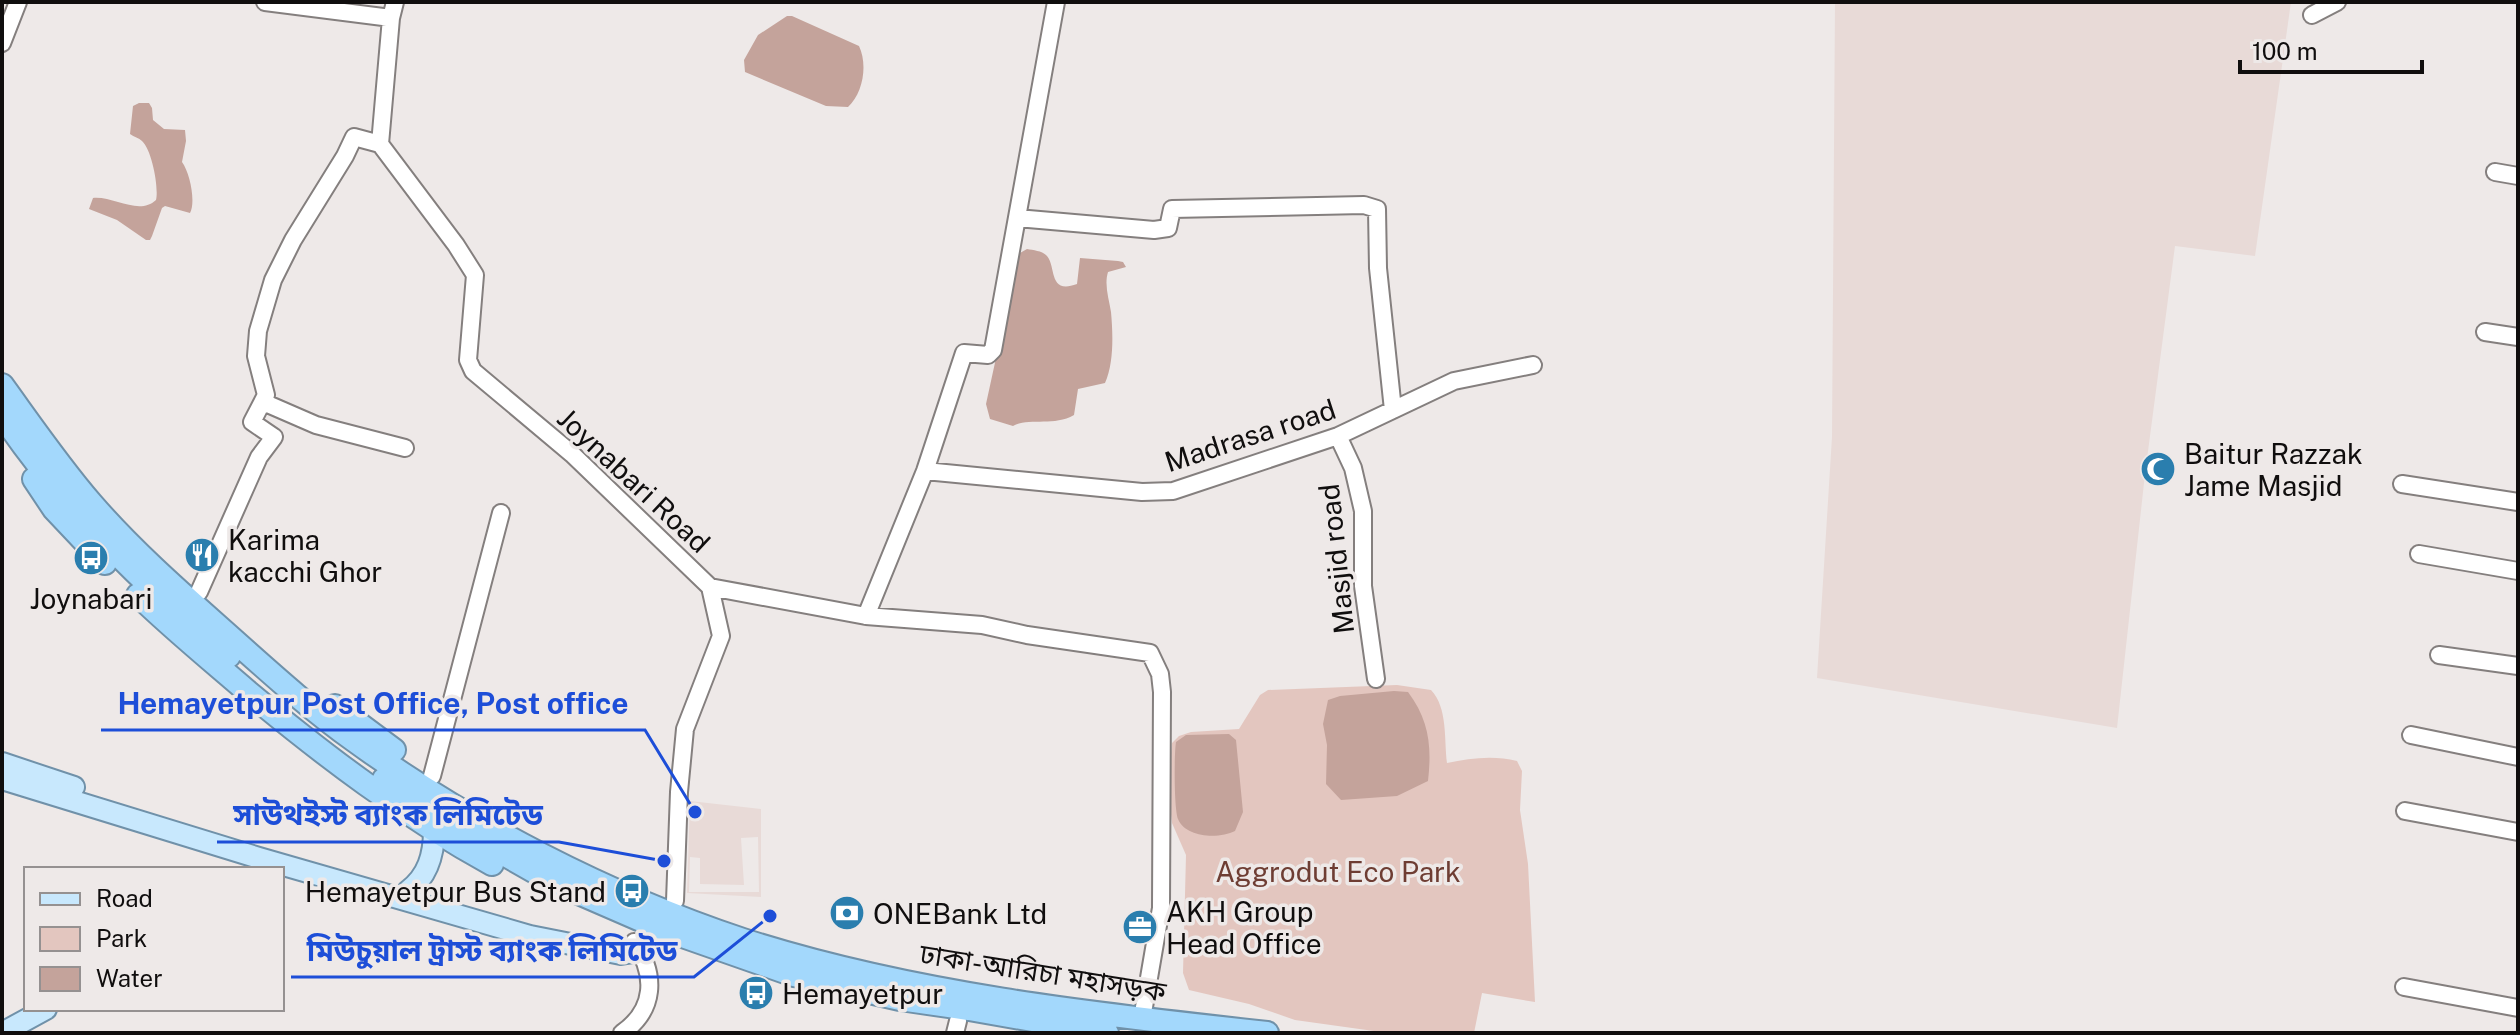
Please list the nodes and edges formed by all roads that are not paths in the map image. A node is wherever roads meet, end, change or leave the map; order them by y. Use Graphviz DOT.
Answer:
graph roads {
  1 [pos="18,2"];
  2 [pos="265,2"];
  3 [pos="1056,2"];
  4 [pos="2337,2"];
  5 [pos="393,10"];
  6 [pos="2312,15"];
  7 [pos="2,43"];
  8 [pos="380,144"];
  9 [pos="2495,172"];
  10 [pos="2518,176"];
  11 [pos="1017,218"];
  12 [pos="2485,332"];
  13 [pos="2518,337"];
  14 [pos="1533,365"];
  15 [pos="2,385"];
  16 [pos="265,398"];
  17 [pos="1393,410"];
  18 [pos="2,415"];
  19 [pos="24,431"];
  20 [pos="1338,436"];
  21 [pos="405,448"];
  22 [pos="925,471"];
  23 [pos="2402,484"];
  24 [pos="2518,502"];
  25 [pos="501,513"];
  26 [pos="2419,554"];
  27 [pos="2518,571"];
  28 [pos="710,587"];
  29 [pos="199,592"];
  30 [pos="866,616"];
  31 [pos="2439,655"];
  32 [pos="2518,666"];
  33 [pos="1376,679"];
  34 [pos="2411,735"];
  35 [pos="2518,757"];
  36 [pos="2,763"];
  37 [pos="432,776"];
  38 [pos="2,779"];
  39 [pos="2405,811"];
  40 [pos="434,830"];
  41 [pos="2518,832"];
  42 [pos="257,859"];
  43 [pos="408,891"];
  44 [pos="675,901"];
  45 [pos="644,943"];
  46 [pos="2404,987"];
  47 [pos="1144,1007"];
  48 [pos="2518,1008"];
  49 [pos="42,1011"];
  50 [pos="957,1027"];
  51 [pos="2,1033"];
  52 [pos="622,1033"];
  53 [pos="1027,1033"];
  54 [pos="1107,1033"];
  55 [pos="1266,1033"];
  1 -- 7 [label="street"];
  2 -- 5 [label="street"];
  3 -- 11 [label="street"];
  4 -- 6 [label="street"];
  5 -- 8 [label="street"];
  8 -- 16 [label="street"];
  8 -- 28 [label="street, Joynabari Road"];
  9 -- 10 [label="street"];
  11 -- 17 [label="street"];
  11 -- 22 [label="street"];
  12 -- 13 [label="street"];
  14 -- 17 [label="street, Madrasa road"];
  15 -- 19 [label="highway"];
  16 -- 21 [label="street"];
  16 -- 29 [label="street"];
  17 -- 20 [label="street, Madrasa road"];
  18 -- 19 [label="highway, ঢাকা-আরিচা মহাসড়ক"];
  19 -- 29 [label="highway"];
  19 -- 40 [label="highway"];
  19 -- 54 [label="highway, ঢাকা-আরিচা মহাসড়ক"];
  19 -- 55 [label="highway, ঢাকা-আরিচা মহাসড়ক"];
  20 -- 22 [label="street, Madrasa road"];
  20 -- 33 [label="street, Masjid road"];
  22 -- 30 [label="street"];
  23 -- 24 [label="street"];
  25 -- 37 [label="street"];
  26 -- 27 [label="street"];
  28 -- 30 [label="street"];
  28 -- 44 [label="street, Joynabari Road"];
  29 -- 37 [label="highway"];
  30 -- 47 [label="street"];
  31 -- 32 [label="street"];
  34 -- 35 [label="street"];
  36 -- 42 [label="main road"];
  37 -- 44 [label="highway"];
  38 -- 42 [label="main road"];
  39 -- 41 [label="street"];
  40 -- 43 [label="main road"];
  40 -- 45 [label="highway"];
  42 -- 43 [label="main road"];
  42 -- 45 [label="main road"];
  43 -- 45 [label="main road"];
  44 -- 47 [label="highway"];
  45 -- 50 [label="highway"];
  45 -- 52 [label="street"];
  46 -- 48 [label="street"];
  47 -- 55 [label="highway"];
  49 -- 51 [label="main road"];
  50 -- 53 [label="highway"];
}
